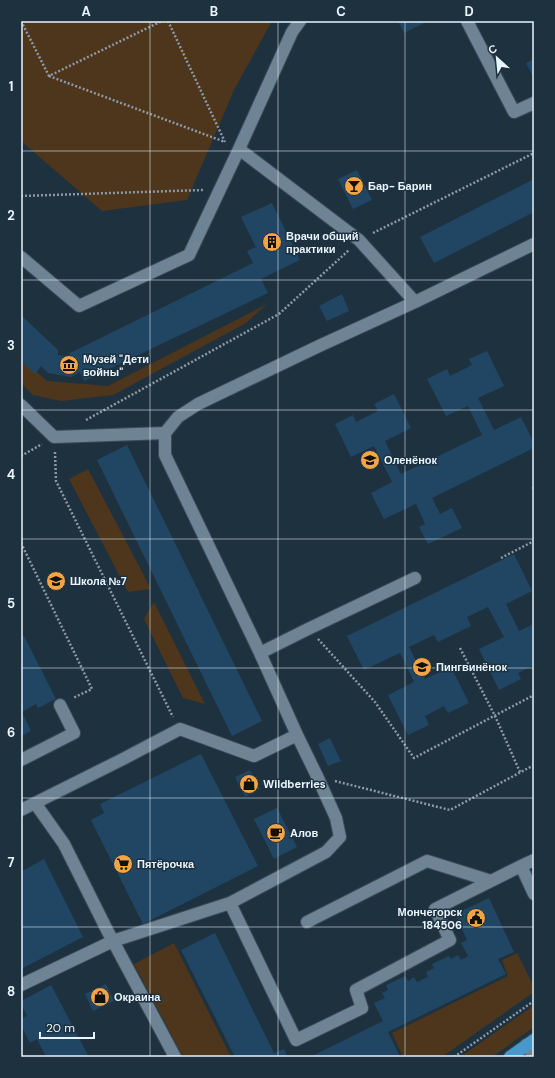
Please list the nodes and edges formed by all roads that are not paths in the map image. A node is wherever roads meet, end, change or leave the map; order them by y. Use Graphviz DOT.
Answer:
graph roads {
  1 [pos="300,21"];
  2 [pos="467,21"];
  3 [pos="534,103"];
  4 [pos="238,149"];
  5 [pos="533,248"];
  6 [pos="21,257"];
  7 [pos="415,302"];
  8 [pos="21,405"];
  9 [pos="165,433"];
  10 [pos="415,578"];
  11 [pos="260,653"];
  12 [pos="60,705"];
  13 [pos="297,735"];
  14 [pos="21,760"];
  15 [pos="35,803"];
  16 [pos="21,810"];
  17 [pos="534,860"];
  18 [pos="521,866"];
  19 [pos="491,881"];
  20 [pos="534,894"];
  21 [pos="230,903"];
  22 [pos="307,922"];
  23 [pos="114,941"];
  24 [pos="21,985"];
  25 [pos="530,1043"];
  26 [pos="534,1056"];
  27 [pos="175,1057"];
  28 [pos="510,1057"];
  1 -- 4 [label="lane"];
  2 -- 3 [label="lane"];
  4 -- 6 [label="lane"];
  4 -- 7 [label="lane"];
  5 -- 7 [label="lane"];
  7 -- 9 [label="lane"];
  8 -- 9 [label="lane"];
  9 -- 11 [label="lane"];
  10 -- 11 [label="lane"];
  11 -- 13 [label="lane"];
  12 -- 14 [label="lane"];
  13 -- 15 [label="lane"];
  13 -- 21 [label="lane"];
  15 -- 16 [label="lane"];
  15 -- 23 [label="lane"];
  17 -- 18 [label="lane"];
  18 -- 19 [label="lane"];
  18 -- 20 [label="lane"];
  19 -- 21 [label="lane"];
  19 -- 22 [label="lane"];
  21 -- 23 [label="lane"];
  23 -- 24 [label="lane"];
  23 -- 27 [label="lane"];
  25 -- 26 [label="lane"];
  25 -- 28 [label="main road"];
}
